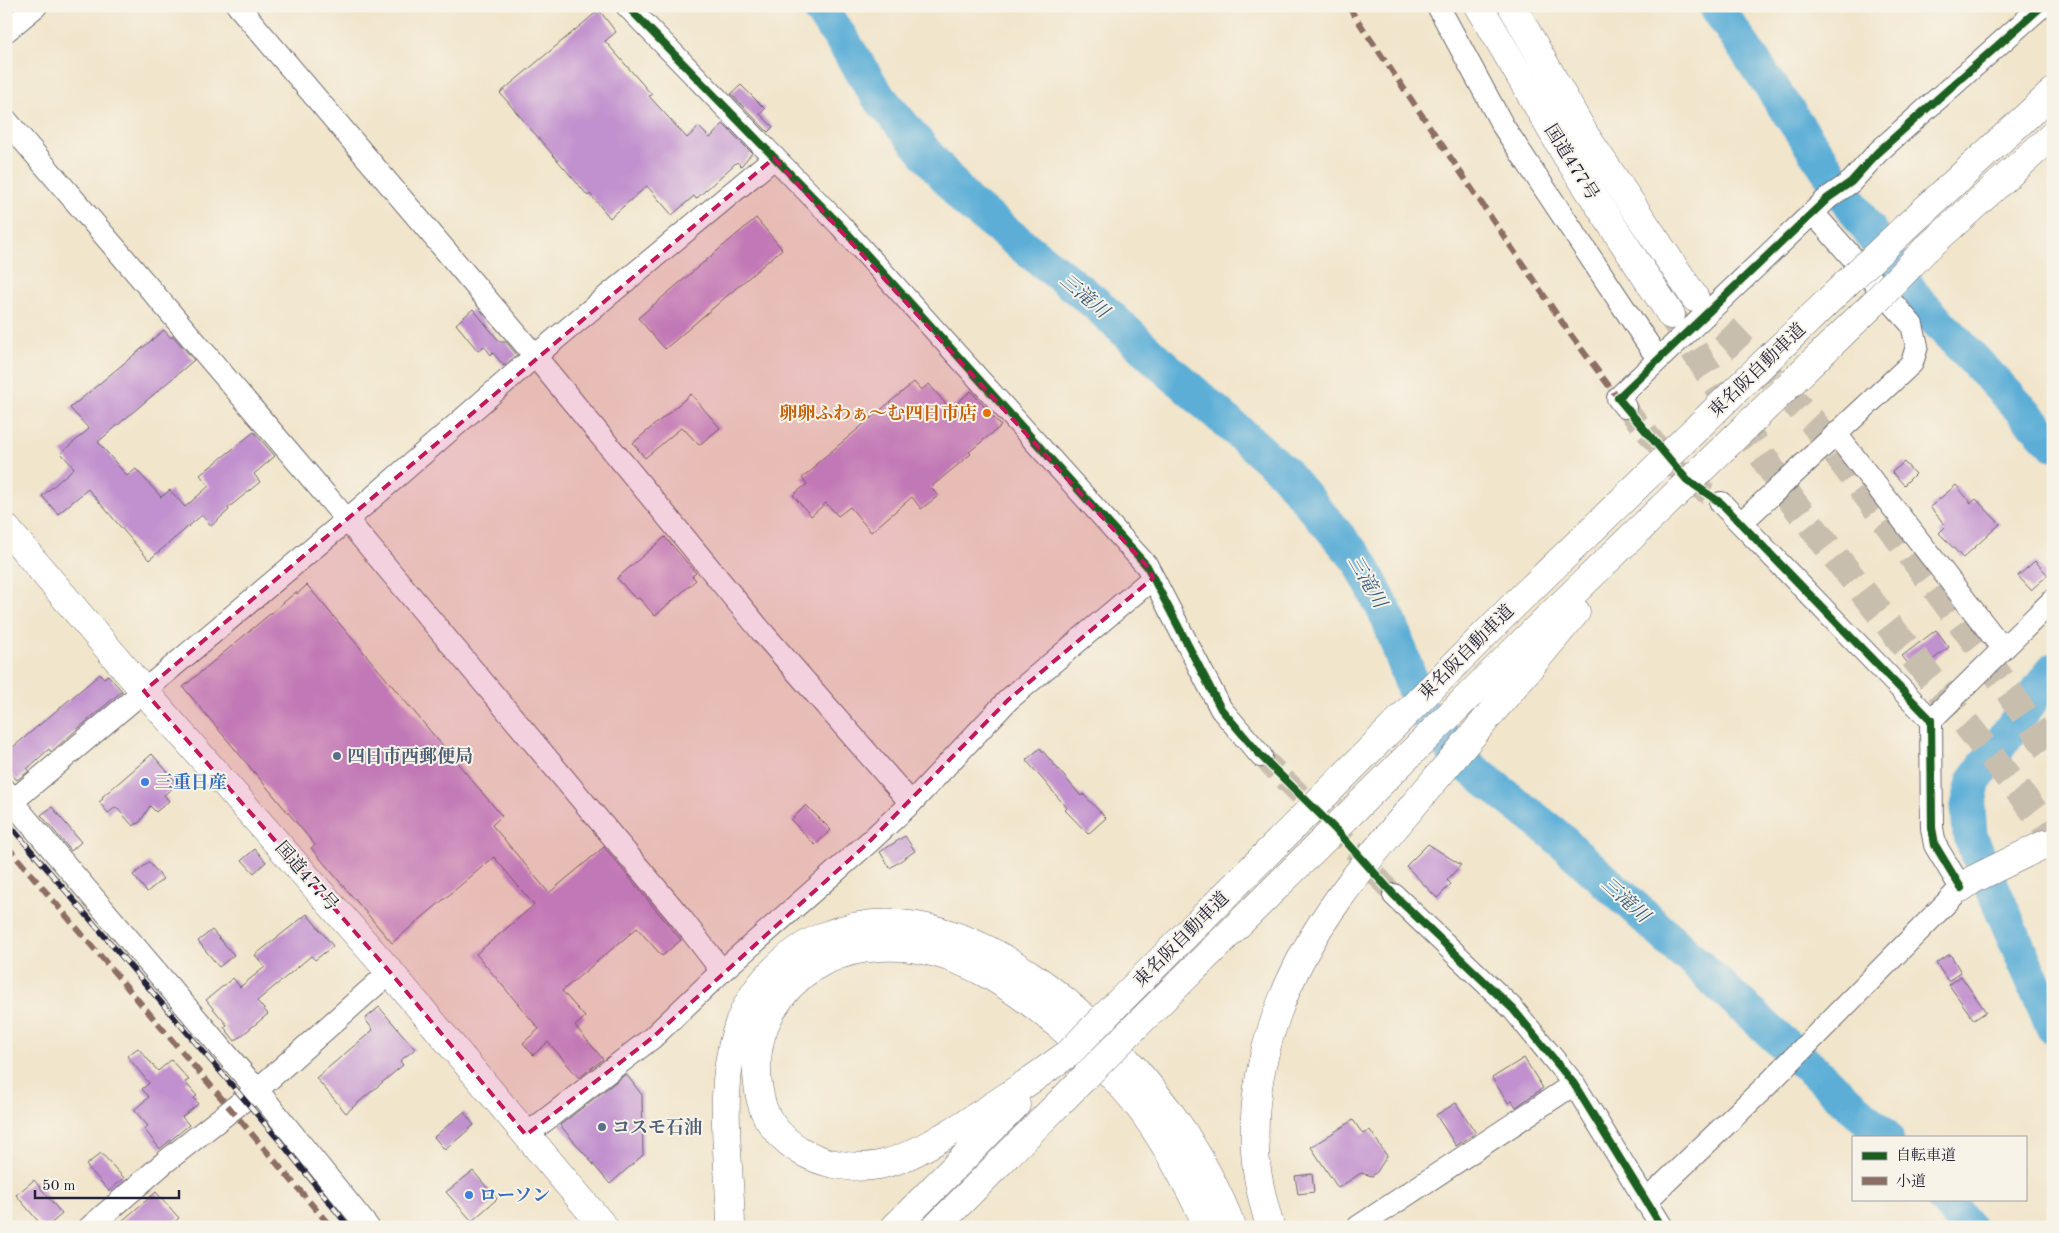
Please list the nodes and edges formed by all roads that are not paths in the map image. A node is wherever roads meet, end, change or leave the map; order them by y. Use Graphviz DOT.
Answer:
graph roads {
  1 [pos="36,6"];
  2 [pos="238,6"];
  3 [pos="627,6"];
  4 [pos="1438,6"];
  5 [pos="1479,6"];
  6 [pos="1512,6"];
  7 [pos="2042,6"];
  8 [pos="6,31"];
  9 [pos="2053,92"];
  10 [pos="6,120"];
  11 [pos="2053,135"];
  12 [pos="774,158"];
  13 [pos="1821,205"];
  14 [pos="1695,298"];
  15 [pos="1671,314"];
  16 [pos="535,356"];
  17 [pos="1658,360"];
  18 [pos="1625,407"];
  19 [pos="1836,434"];
  20 [pos="1721,503"];
  21 [pos="346,520"];
  22 [pos="1741,523"];
  23 [pos="6,528"];
  24 [pos="1154,578"];
  25 [pos="2053,600"];
  26 [pos="1541,639"];
  27 [pos="2003,650"];
  28 [pos="144,691"];
  29 [pos="1931,720"];
  30 [pos="1261,756"];
  31 [pos="10,796"];
  32 [pos="911,803"];
  33 [pos="2053,843"];
  34 [pos="1968,883"];
  35 [pos="1394,895"];
  36 [pos="722,971"];
  37 [pos="390,972"];
  38 [pos="1069,1052"];
  39 [pos="1574,1084"];
  40 [pos="257,1090"];
  41 [pos="526,1135"];
  42 [pos="1645,1202"];
  43 [pos="90,1227"];
  44 [pos="368,1227"];
  45 [pos="604,1227"];
  46 [pos="731,1227"];
  47 [pos="895,1227"];
  48 [pos="936,1227"];
  49 [pos="1208,1227"];
  50 [pos="1232,1227"];
  51 [pos="1270,1227"];
  52 [pos="1358,1227"];
  53 [pos="1662,1227"];
  1 -- 8 [label="street"];
  2 -- 16 [label="street"];
  3 -- 12 [label="street"];
  4 -- 17 [label="street"];
  5 -- 15 [label="main road, 国道477号"];
  6 -- 14 [label="main road, 国道477号"];
  7 -- 13 [label="street"];
  9 -- 38 [label="main road, 東名阪自動車道, bridge"];
  10 -- 21 [label="street"];
  11 -- 26 [label="main road, 東名阪自動車道, bridge"];
  12 -- 16 [label="street"];
  12 -- 24 [label="street"];
  13 -- 17 [label="street"];
  13 -- 19 [label="street"];
  16 -- 21 [label="street"];
  16 -- 32 [label="street"];
  17 -- 18 [label="street"];
  19 -- 22 [label="street"];
  19 -- 27 [label="street"];
  20 -- 22 [label="street"];
  21 -- 28 [label="street"];
  21 -- 36 [label="street"];
  22 -- 29 [label="street"];
  23 -- 28 [label="main road, 国道477号"];
  24 -- 30 [label="street"];
  24 -- 32 [label="street"];
  25 -- 27 [label="street"];
  26 -- 48 [label="main road, 東名阪自動車道, bridge"];
  26 -- 51 [label="main road"];
  27 -- 29 [label="street"];
  28 -- 31 [label="street"];
  28 -- 37 [label="main road, 国道477号"];
  29 -- 34 [label="street"];
  31 -- 40 [label="street"];
  32 -- 36 [label="street"];
  33 -- 34 [label="main road"];
  34 -- 42 [label="street"];
  35 -- 39 [label="street"];
  36 -- 41 [label="street"];
  37 -- 40 [label="street"];
  37 -- 41 [label="main road, 国道477号"];
  38 -- 47 [label="main road, 東名阪自動車道"];
  38 -- 49 [label="main road"];
  39 -- 42 [label="street"];
  39 -- 52 [label="street"];
  40 -- 43 [label="street"];
  40 -- 44 [label="street"];
  41 -- 45 [label="main road, 国道477号"];
  42 -- 53 [label="street"];
  46 -- 50 [label="main road"];
}
